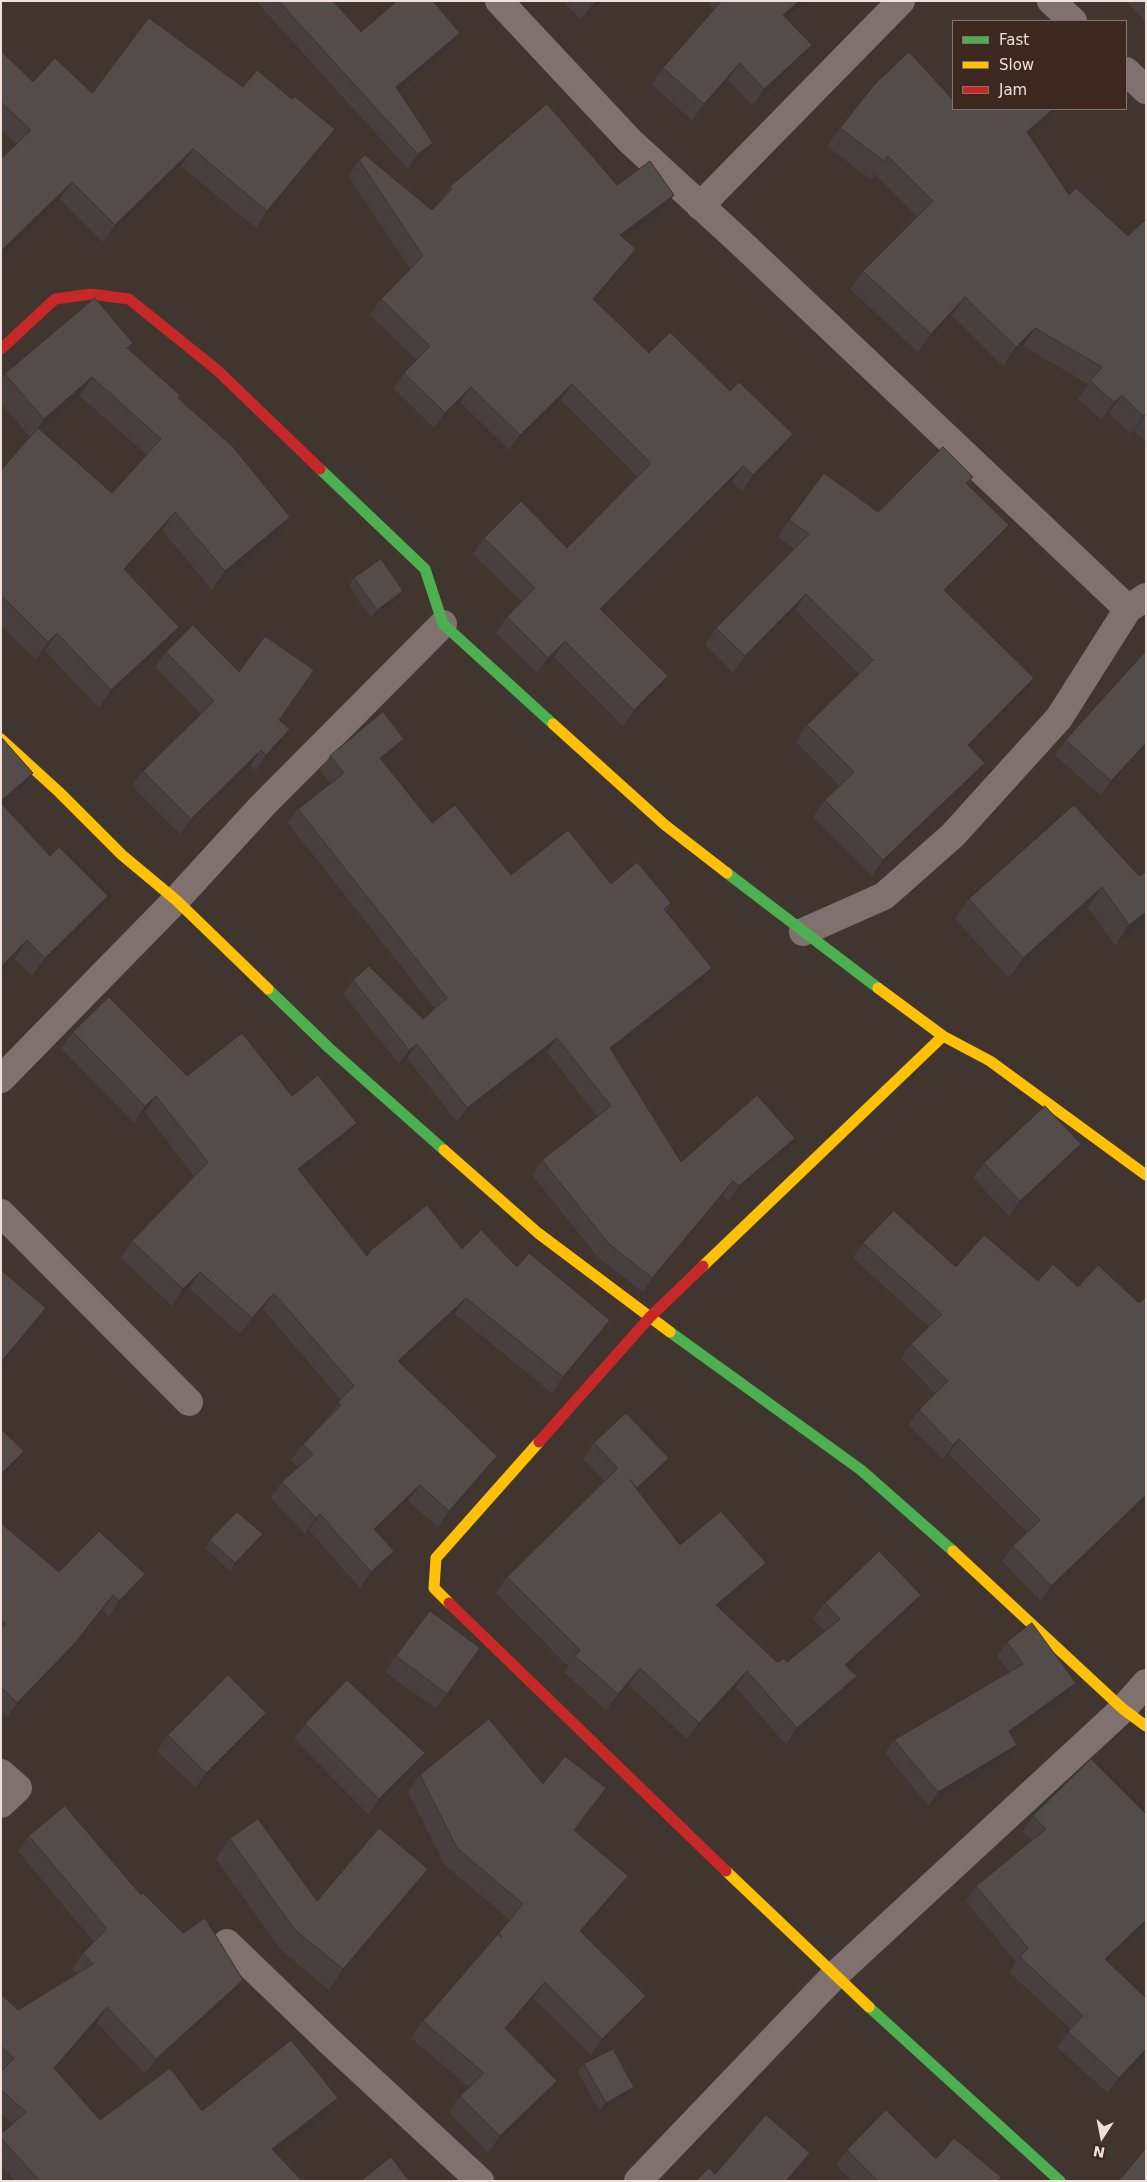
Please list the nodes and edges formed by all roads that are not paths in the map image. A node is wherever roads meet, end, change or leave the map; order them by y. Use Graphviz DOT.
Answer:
graph roads {
  1 [pos="499,1"];
  2 [pos="901,1"];
  3 [pos="1051,1"];
  4 [pos="1072,20"];
  5 [pos="1127,72"];
  6 [pos="1146,90"];
  7 [pos="700,206"];
  8 [pos="1,349"];
  9 [pos="1137,603"];
  10 [pos="443,624"];
  11 [pos="1,739"];
  12 [pos="176,900"];
  13 [pos="803,932"];
  14 [pos="943,1036"];
  15 [pos="1,1079"];
  16 [pos="1146,1175"];
  17 [pos="1,1213"];
  18 [pos="650,1317"];
  19 [pos="188,1402"];
  20 [pos="1146,1683"];
  21 [pos="1123,1709"];
  22 [pos="1146,1726"];
  23 [pos="1,1773"];
  24 [pos="1,1804"];
  25 [pos="227,1943"];
  26 [pos="834,1976"];
  27 [pos="480,2181"];
  28 [pos="638,2181"];
  29 [pos="1060,2181"];
  1 -- 7 [label="street"];
  2 -- 7 [label="street"];
  3 -- 4 [label="street"];
  5 -- 6 [label="street"];
  7 -- 9 [label="street"];
  8 -- 10 [label="street"];
  9 -- 13 [label="street"];
  10 -- 12 [label="street"];
  10 -- 13 [label="street"];
  11 -- 12 [label="street"];
  12 -- 15 [label="street"];
  12 -- 18 [label="street"];
  13 -- 14 [label="street"];
  14 -- 16 [label="street"];
  14 -- 18 [label="street"];
  17 -- 19 [label="street"];
  18 -- 21 [label="street"];
  18 -- 26 [label="street"];
  20 -- 21 [label="street"];
  21 -- 22 [label="street"];
  21 -- 26 [label="street"];
  23 -- 24 [label="street"];
  25 -- 27 [label="street"];
  26 -- 28 [label="street"];
  26 -- 29 [label="street"];
}
